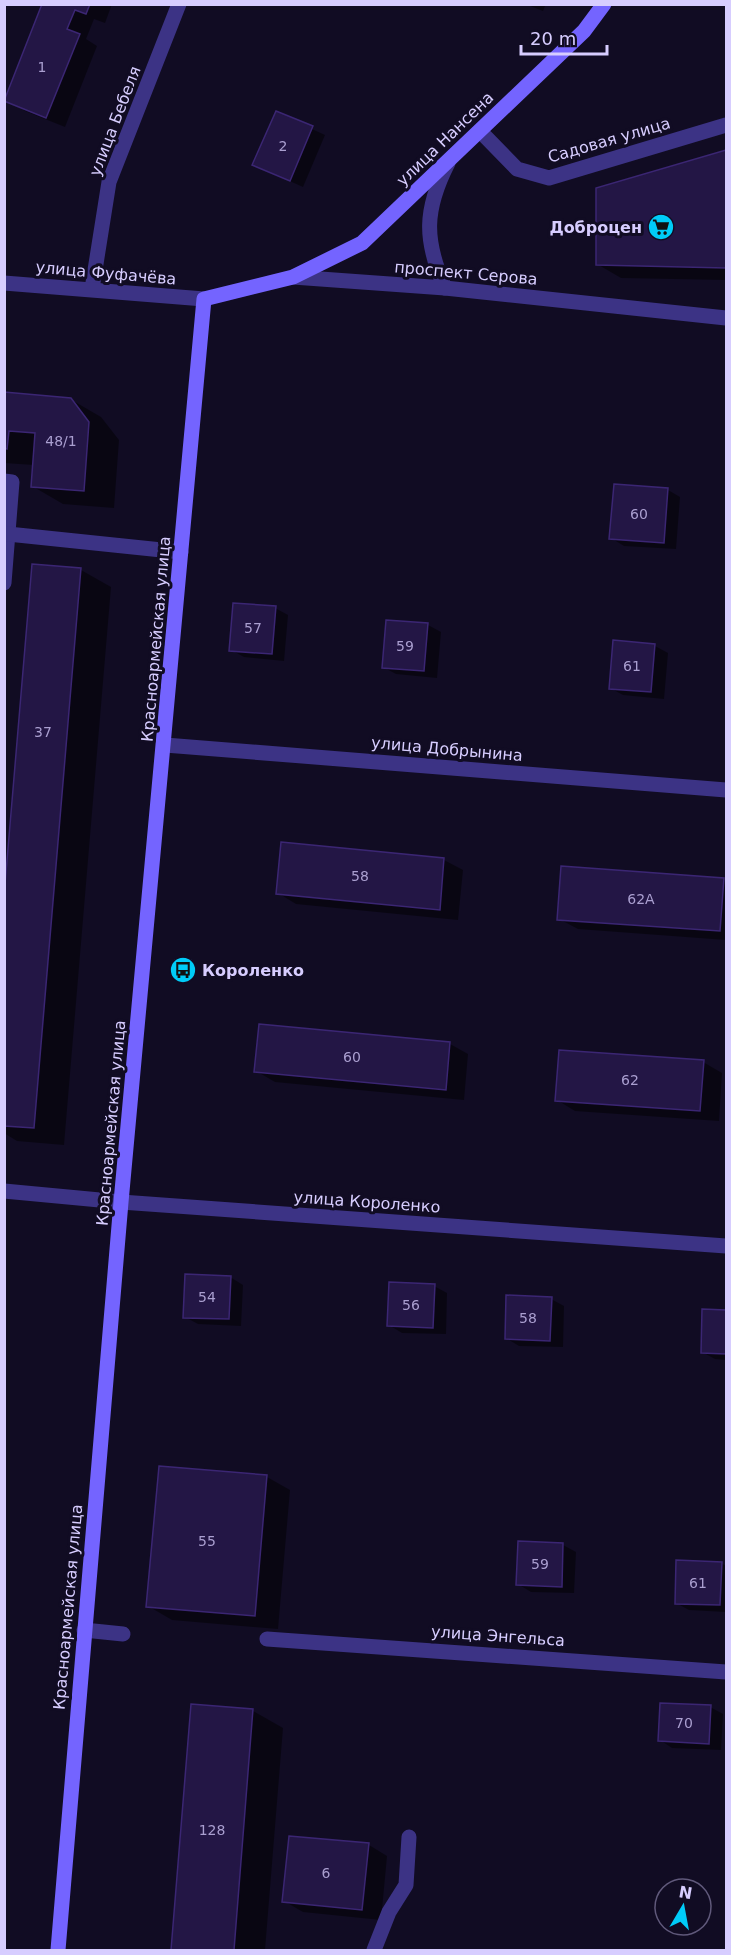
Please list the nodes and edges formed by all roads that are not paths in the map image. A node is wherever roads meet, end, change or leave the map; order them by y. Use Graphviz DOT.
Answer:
graph roads {
  1 [pos="179,4"];
  2 [pos="604,4"];
  3 [pos="726,125"];
  4 [pos="480,131"];
  5 [pos="450,160"];
  6 [pos="293,277"];
  7 [pos="4,283"];
  8 [pos="445,288"];
  9 [pos="92,289"];
  10 [pos="204,299"];
  11 [pos="726,318"];
  12 [pos="4,481"];
  13 [pos="8,534"];
  14 [pos="181,552"];
  15 [pos="4,583"];
  16 [pos="165,745"];
  17 [pos="726,790"];
  18 [pos="4,1191"];
  19 [pos="121,1202"];
  20 [pos="726,1246"];
  21 [pos="84,1630"];
  22 [pos="123,1634"];
  23 [pos="267,1639"];
  24 [pos="726,1672"];
  25 [pos="409,1836"];
  26 [pos="58,1950"];
  27 [pos="374,1950"];
  1 -- 9 [label="street, улица Бебеля"];
  2 -- 4 [label="main road, улица Нансена"];
  3 -- 4 [label="street, Садовая улица"];
  4 -- 5 [label="main road, улица Нансена"];
  5 -- 6 [label="main road, улица Нансена"];
  5 -- 8 [label="street"];
  6 -- 8 [label="street, проспект Серова"];
  6 -- 10 [label="main road, проспект Серова"];
  7 -- 9 [label="street, улица Фуфачёва"];
  8 -- 11 [label="street, проспект Серова"];
  9 -- 10 [label="street, улица Фуфачёва"];
  10 -- 14 [label="main road, Красноармейская улица"];
  12 -- 13 [label="street"];
  13 -- 14 [label="street"];
  13 -- 15 [label="street"];
  14 -- 16 [label="main road, Красноармейская улица"];
  16 -- 17 [label="street, улица Добрынина"];
  16 -- 19 [label="main road, Красноармейская улица"];
  18 -- 19 [label="street, улица Короленко"];
  19 -- 20 [label="street, улица Короленко"];
  19 -- 21 [label="main road, Красноармейская улица"];
  21 -- 22 [label="street"];
  21 -- 26 [label="main road, Красноармейская улица"];
  23 -- 24 [label="street, улица Энгельса"];
  25 -- 27 [label="street"];
}
